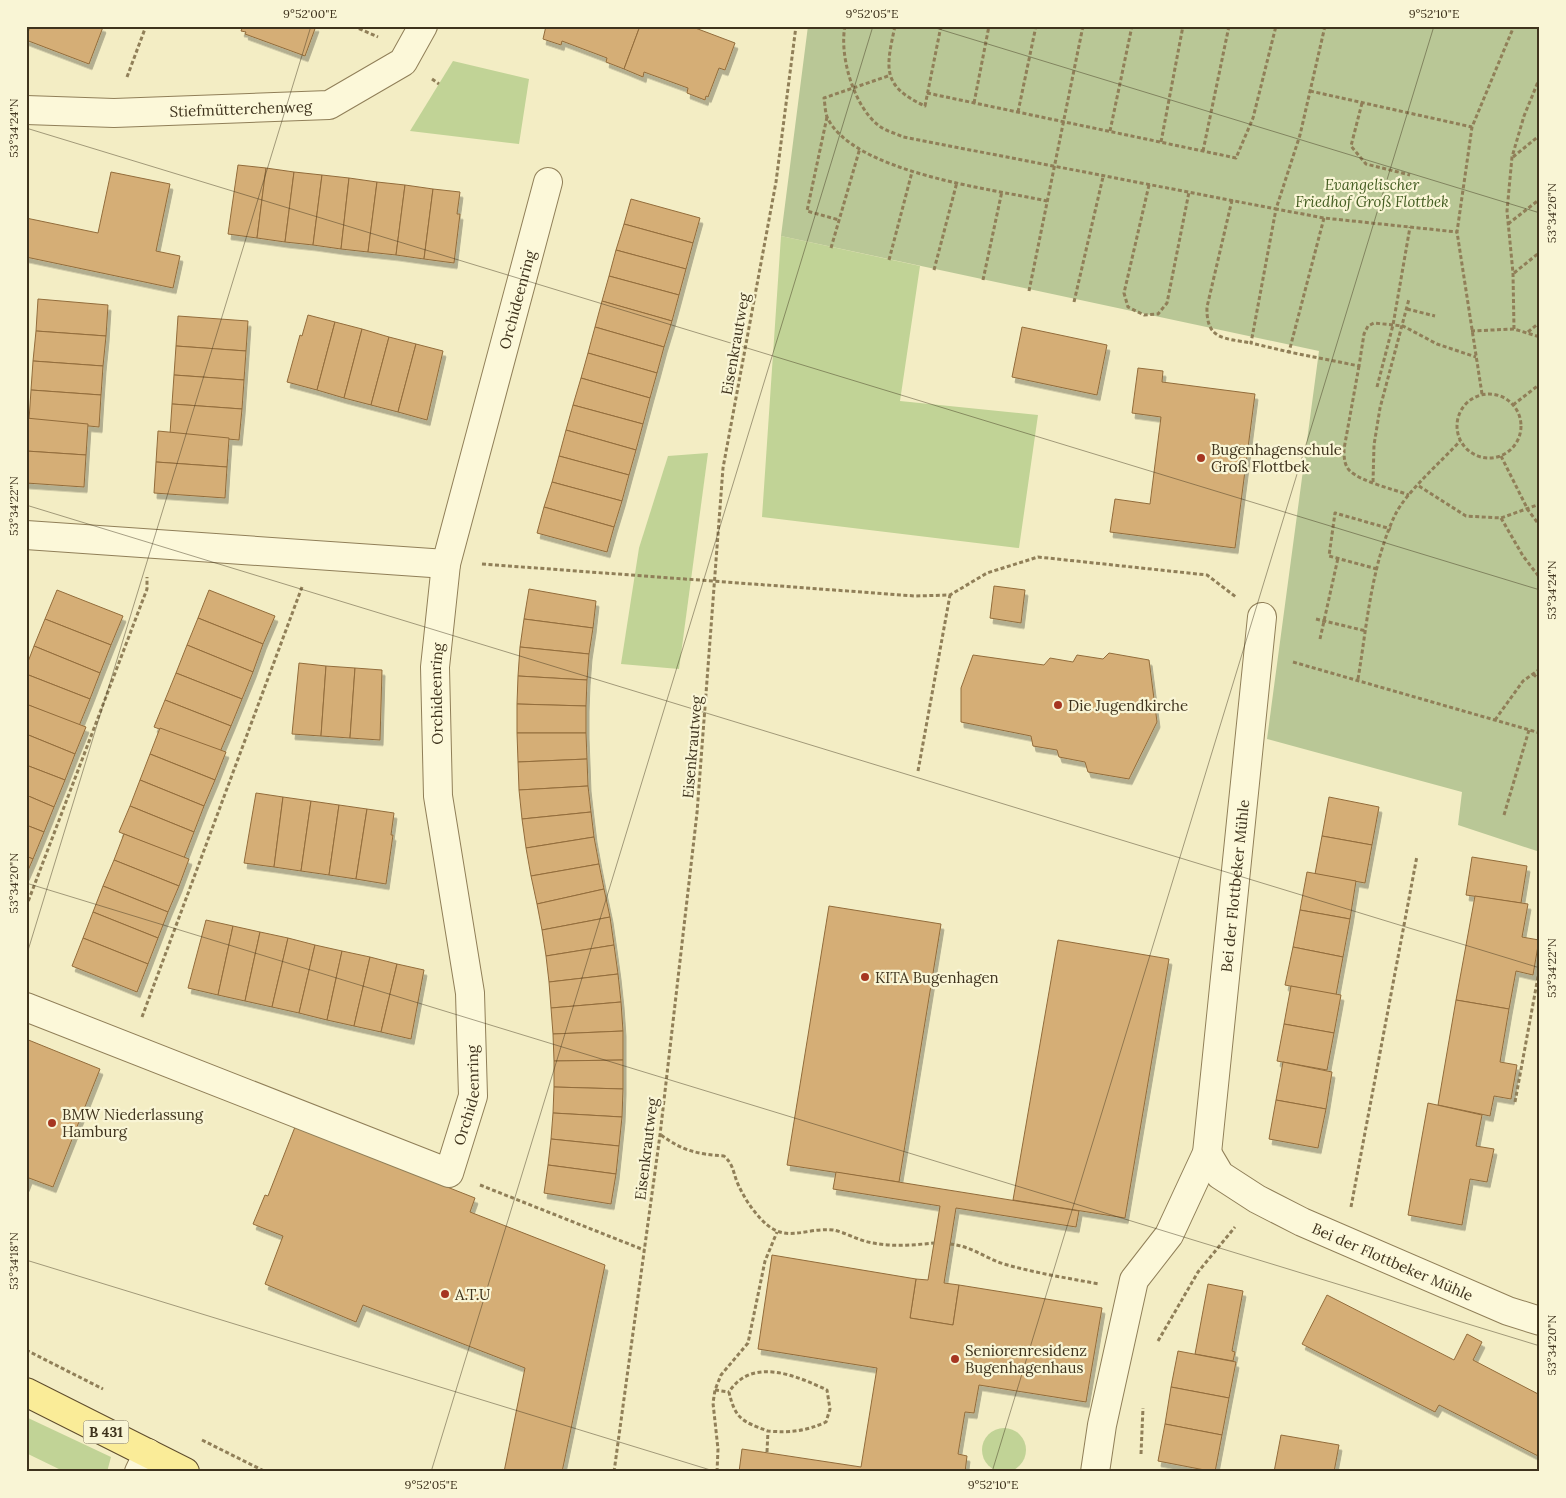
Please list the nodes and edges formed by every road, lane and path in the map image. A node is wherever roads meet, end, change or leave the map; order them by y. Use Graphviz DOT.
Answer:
graph roads {
  1 [pos="146,26"];
  2 [pos="423,26"];
  3 [pos="796,26"];
  4 [pos="845,26"];
  5 [pos="895,26"];
  6 [pos="941,26"];
  7 [pos="990,26"];
  8 [pos="1036,26"];
  9 [pos="1083,26"];
  10 [pos="1132,26"];
  11 [pos="1183,26"];
  12 [pos="1229,26"];
  13 [pos="1276,26"];
  14 [pos="1326,26"];
  15 [pos="1514,26"];
  16 [pos="888,76"];
  17 [pos="1540,77"];
  18 [pos="853,87"];
  19 [pos="1310,91"];
  20 [pos="927,93"];
  21 [pos="974,103"];
  22 [pos="1362,103"];
  23 [pos="26,110"];
  24 [pos="1018,112"];
  25 [pos="114,113"];
  26 [pos="827,117"];
  27 [pos="1064,122"];
  28 [pos="1472,128"];
  29 [pos="1110,131"];
  30 [pos="1540,135"];
  31 [pos="1161,142"];
  32 [pos="860,148"];
  33 [pos="1203,151"];
  34 [pos="1512,157"];
  35 [pos="1055,167"];
  36 [pos="912,172"];
  37 [pos="1410,175"];
  38 [pos="1104,177"];
  39 [pos="548,182"];
  40 [pos="957,182"];
  41 [pos="1149,185"];
  42 [pos="1002,191"];
  43 [pos="1189,192"];
  44 [pos="1540,199"];
  45 [pos="1232,200"];
  46 [pos="1048,201"];
  47 [pos="1276,209"];
  48 [pos="1324,218"];
  49 [pos="839,220"];
  50 [pos="1508,224"];
  51 [pos="1410,227"];
  52 [pos="1457,232"];
  53 [pos="831,248"];
  54 [pos="1540,252"];
  55 [pos="889,260"];
  56 [pos="934,270"];
  57 [pos="1513,273"];
  58 [pos="983,280"];
  59 [pos="1029,291"];
  60 [pos="1409,299"];
  61 [pos="1074,302"];
  62 [pos="1407,309"];
  63 [pos="1435,316"];
  64 [pos="1540,322"];
  65 [pos="1393,325"];
  66 [pos="1403,326"];
  67 [pos="1514,329"];
  68 [pos="1471,331"];
  69 [pos="1528,332"];
  70 [pos="1540,337"];
  71 [pos="1251,343"];
  72 [pos="1289,352"];
  73 [pos="1476,357"];
  74 [pos="1359,366"];
  75 [pos="1540,384"];
  76 [pos="1377,387"];
  77 [pos="1482,394"];
  78 [pos="1513,404"];
  79 [pos="1460,441"];
  80 [pos="1501,456"];
  81 [pos="1373,482"];
  82 [pos="1419,486"];
  83 [pos="1409,495"];
  84 [pos="1540,504"];
  85 [pos="1528,510"];
  86 [pos="1501,518"];
  87 [pos="1540,526"];
  88 [pos="1391,529"];
  89 [pos="26,535"];
  90 [pos="148,544"];
  91 [pos="314,555"];
  92 [pos="1338,558"];
  93 [pos="446,564"];
  94 [pos="1377,569"];
  95 [pos="1540,578"];
  96 [pos="716,583"];
  97 [pos="950,595"];
  98 [pos="1262,617"];
  99 [pos="1316,619"];
  100 [pos="1324,622"];
  101 [pos="1366,631"];
  102 [pos="1320,639"];
  103 [pos="1258,654"];
  104 [pos="1540,669"];
  105 [pos="1533,674"];
  106 [pos="1358,679"];
  107 [pos="1540,680"];
  108 [pos="1495,720"];
  109 [pos="1530,730"];
  110 [pos="1540,733"];
  111 [pos="918,771"];
  112 [pos="1504,816"];
  113 [pos="1417,856"];
  114 [pos="26,907"];
  115 [pos="1540,966"];
  116 [pos="26,1008"];
  117 [pos="130,1048"];
  118 [pos="1515,1102"];
  119 [pos="660,1135"];
  120 [pos="1207,1153"];
  121 [pos="449,1173"];
  122 [pos="1257,1199"];
  123 [pos="777,1232"];
  124 [pos="1345,1241"];
  125 [pos="934,1244"];
  126 [pos="950,1244"];
  127 [pos="644,1250"];
  128 [pos="1132,1290"];
  129 [pos="1540,1321"];
  130 [pos="1157,1347"];
  131 [pos="715,1390"];
  132 [pos="26,1392"];
  133 [pos="729,1392"];
  134 [pos="1143,1403"];
  135 [pos="768,1431"];
  136 [pos="767,1452"];
  137 [pos="1141,1454"];
  138 [pos="143,1462"];
  139 [pos="185,1472"];
  140 [pos="614,1472"];
  141 [pos="717,1472"];
  142 [pos="1095,1472"];
  1 -- 25 [label="path"];
  2 -- 25 [label="street, Stiefmütterchenweg"];
  3 -- 96 [label="path, Eisenkrautweg"];
  4 -- 18 [label="path"];
  5 -- 16 [label="path"];
  6 -- 20 [label="path"];
  7 -- 21 [label="path"];
  8 -- 24 [label="path"];
  9 -- 27 [label="path"];
  10 -- 29 [label="path"];
  11 -- 31 [label="path"];
  12 -- 33 [label="path"];
  13 -- 33 [label="path"];
  14 -- 19 [label="path"];
  15 -- 28 [label="path"];
  16 -- 18 [label="path"];
  16 -- 20 [label="path"];
  17 -- 34 [label="path"];
  18 -- 26 [label="path"];
  18 -- 35 [label="path"];
  19 -- 22 [label="path"];
  19 -- 47 [label="path"];
  20 -- 21 [label="path"];
  21 -- 24 [label="path"];
  22 -- 28 [label="path"];
  22 -- 37 [label="path"];
  23 -- 25 [label="street, Stiefmütterchenweg"];
  24 -- 27 [label="path"];
  26 -- 32 [label="path"];
  26 -- 49 [label="path"];
  27 -- 29 [label="path"];
  27 -- 35 [label="path"];
  28 -- 52 [label="path"];
  29 -- 31 [label="path"];
  30 -- 34 [label="path"];
  31 -- 33 [label="path"];
  32 -- 36 [label="path"];
  32 -- 49 [label="path"];
  34 -- 50 [label="path"];
  35 -- 38 [label="path"];
  35 -- 46 [label="path"];
  36 -- 40 [label="path"];
  36 -- 55 [label="path"];
  38 -- 41 [label="path"];
  38 -- 61 [label="path"];
  39 -- 93 [label="street, Orchideenring"];
  40 -- 42 [label="path"];
  40 -- 56 [label="path"];
  41 -- 43 [label="path"];
  41 -- 43 [label="path"];
  42 -- 46 [label="path"];
  42 -- 58 [label="path"];
  43 -- 45 [label="path"];
  44 -- 50 [label="path"];
  45 -- 47 [label="path"];
  45 -- 71 [label="path"];
  46 -- 59 [label="path"];
  47 -- 48 [label="path"];
  47 -- 71 [label="path"];
  48 -- 51 [label="path"];
  48 -- 72 [label="path"];
  49 -- 53 [label="path"];
  50 -- 57 [label="path"];
  51 -- 52 [label="path"];
  51 -- 65 [label="path"];
  52 -- 68 [label="path"];
  54 -- 57 [label="path"];
  57 -- 67 [label="path"];
  60 -- 62 [label="path"];
  62 -- 63 [label="path"];
  62 -- 66 [label="path"];
  64 -- 69 [label="path"];
  65 -- 66 [label="path"];
  65 -- 74 [label="path"];
  65 -- 76 [label="path"];
  66 -- 73 [label="path"];
  66 -- 81 [label="path"];
  67 -- 68 [label="path"];
  67 -- 69 [label="path"];
  68 -- 73 [label="path"];
  69 -- 70 [label="path"];
  71 -- 72 [label="path"];
  72 -- 74 [label="path"];
  73 -- 77 [label="path"];
  74 -- 81 [label="path"];
  75 -- 78 [label="path"];
  77 -- 78 [label="path"];
  77 -- 79 [label="path"];
  78 -- 80 [label="path"];
  79 -- 80 [label="path"];
  79 -- 82 [label="path"];
  80 -- 85 [label="path"];
  81 -- 83 [label="path"];
  82 -- 83 [label="path"];
  82 -- 86 [label="path"];
  83 -- 88 [label="path"];
  84 -- 85 [label="path"];
  85 -- 86 [label="path"];
  85 -- 87 [label="path"];
  86 -- 95 [label="path"];
  88 -- 92 [label="path"];
  88 -- 94 [label="path"];
  89 -- 90 [label="street"];
  90 -- 91 [label="street"];
  90 -- 114 [label="path"];
  91 -- 93 [label="street"];
  91 -- 117 [label="path"];
  92 -- 94 [label="path"];
  92 -- 100 [label="path"];
  93 -- 96 [label="path"];
  93 -- 121 [label="street, Orchideenring"];
  94 -- 101 [label="path"];
  96 -- 97 [label="path"];
  96 -- 119 [label="path, Eisenkrautweg"];
  97 -- 98 [label="path"];
  97 -- 111 [label="path"];
  98 -- 103 [label="street, Bei der Flottbeker Mühle"];
  99 -- 100 [label="path"];
  100 -- 101 [label="path"];
  100 -- 102 [label="path"];
  101 -- 106 [label="path"];
  103 -- 106 [label="path"];
  103 -- 120 [label="street, Bei der Flottbeker Mühle"];
  104 -- 105 [label="path"];
  105 -- 107 [label="path"];
  105 -- 108 [label="path"];
  106 -- 108 [label="path"];
  108 -- 109 [label="path"];
  109 -- 110 [label="path"];
  109 -- 112 [label="path"];
  113 -- 124 [label="path"];
  115 -- 118 [label="path"];
  116 -- 117 [label="street"];
  117 -- 121 [label="street"];
  119 -- 123 [label="path"];
  119 -- 127 [label="path, Eisenkrautweg"];
  120 -- 122 [label="street, Bei der Flottbeker Mühle"];
  120 -- 128 [label="street, Bei der Flottbeker Mühle"];
  121 -- 127 [label="path"];
  122 -- 124 [label="street, Bei der Flottbeker Mühle"];
  122 -- 130 [label="path"];
  123 -- 125 [label="path"];
  123 -- 131 [label="path"];
  124 -- 129 [label="street, Bei der Flottbeker Mühle"];
  126 -- 128 [label="path"];
  127 -- 140 [label="path, Eisenkrautweg"];
  128 -- 142 [label="street, Bei der Flottbeker Mühle"];
  131 -- 133 [label="path"];
  131 -- 141 [label="path"];
  132 -- 138 [label="main road, B 431"];
  133 -- 135 [label="path"];
  133 -- 135 [label="path"];
  134 -- 137 [label="path"];
  135 -- 136 [label="path"];
  138 -- 139 [label="main road, B 431"];
}
